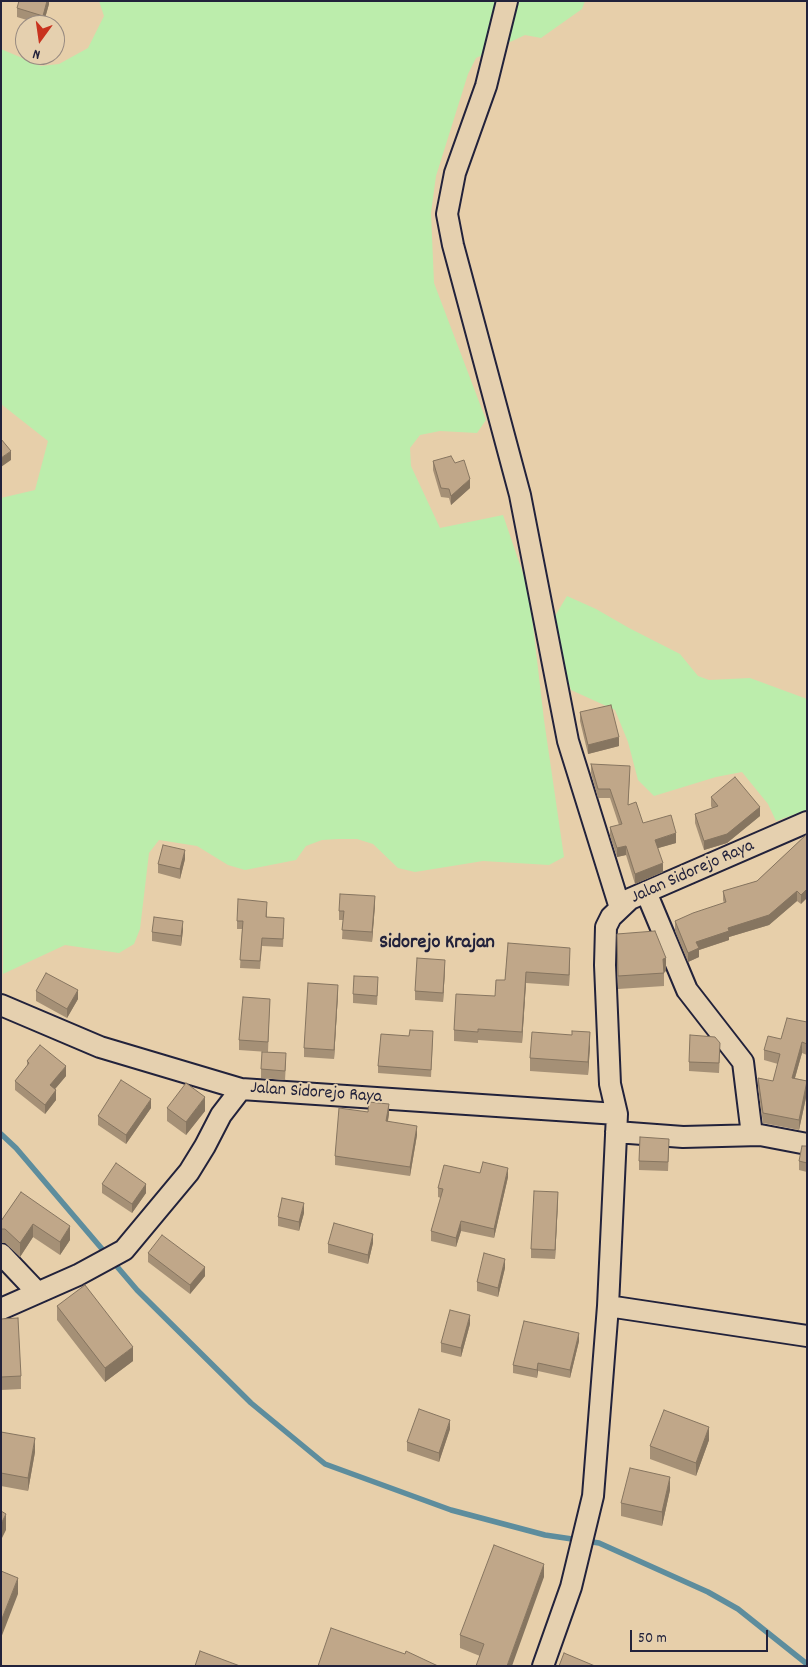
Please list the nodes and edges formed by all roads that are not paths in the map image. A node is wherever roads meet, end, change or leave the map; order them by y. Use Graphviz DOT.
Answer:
graph roads {
  1 [pos="507,1"];
  2 [pos="807,822"];
  3 [pos="646,892"];
  4 [pos="620,908"];
  5 [pos="1,1005"];
  6 [pos="241,1089"];
  7 [pos="607,1119"];
  8 [pos="752,1135"];
  9 [pos="807,1144"];
  10 [pos="1,1254"];
  11 [pos="37,1292"];
  12 [pos="608,1306"];
  13 [pos="1,1309"];
  14 [pos="807,1336"];
  15 [pos="543,1666"];
  1 -- 4 [label="street"];
  2 -- 3 [label="street, Jalan Sidorejo Raya"];
  3 -- 4 [label="street, Jalan Sidorejo Raya"];
  3 -- 8 [label="street"];
  4 -- 7 [label="street, Jalan Sidorejo Raya"];
  5 -- 6 [label="street"];
  6 -- 7 [label="street, Jalan Sidorejo Raya"];
  6 -- 11 [label="street, Jalan Sidorejo Raya"];
  7 -- 8 [label="street"];
  7 -- 12 [label="street"];
  8 -- 9 [label="street"];
  10 -- 11 [label="street"];
  11 -- 13 [label="street"];
  12 -- 14 [label="street"];
  12 -- 15 [label="street"];
}
